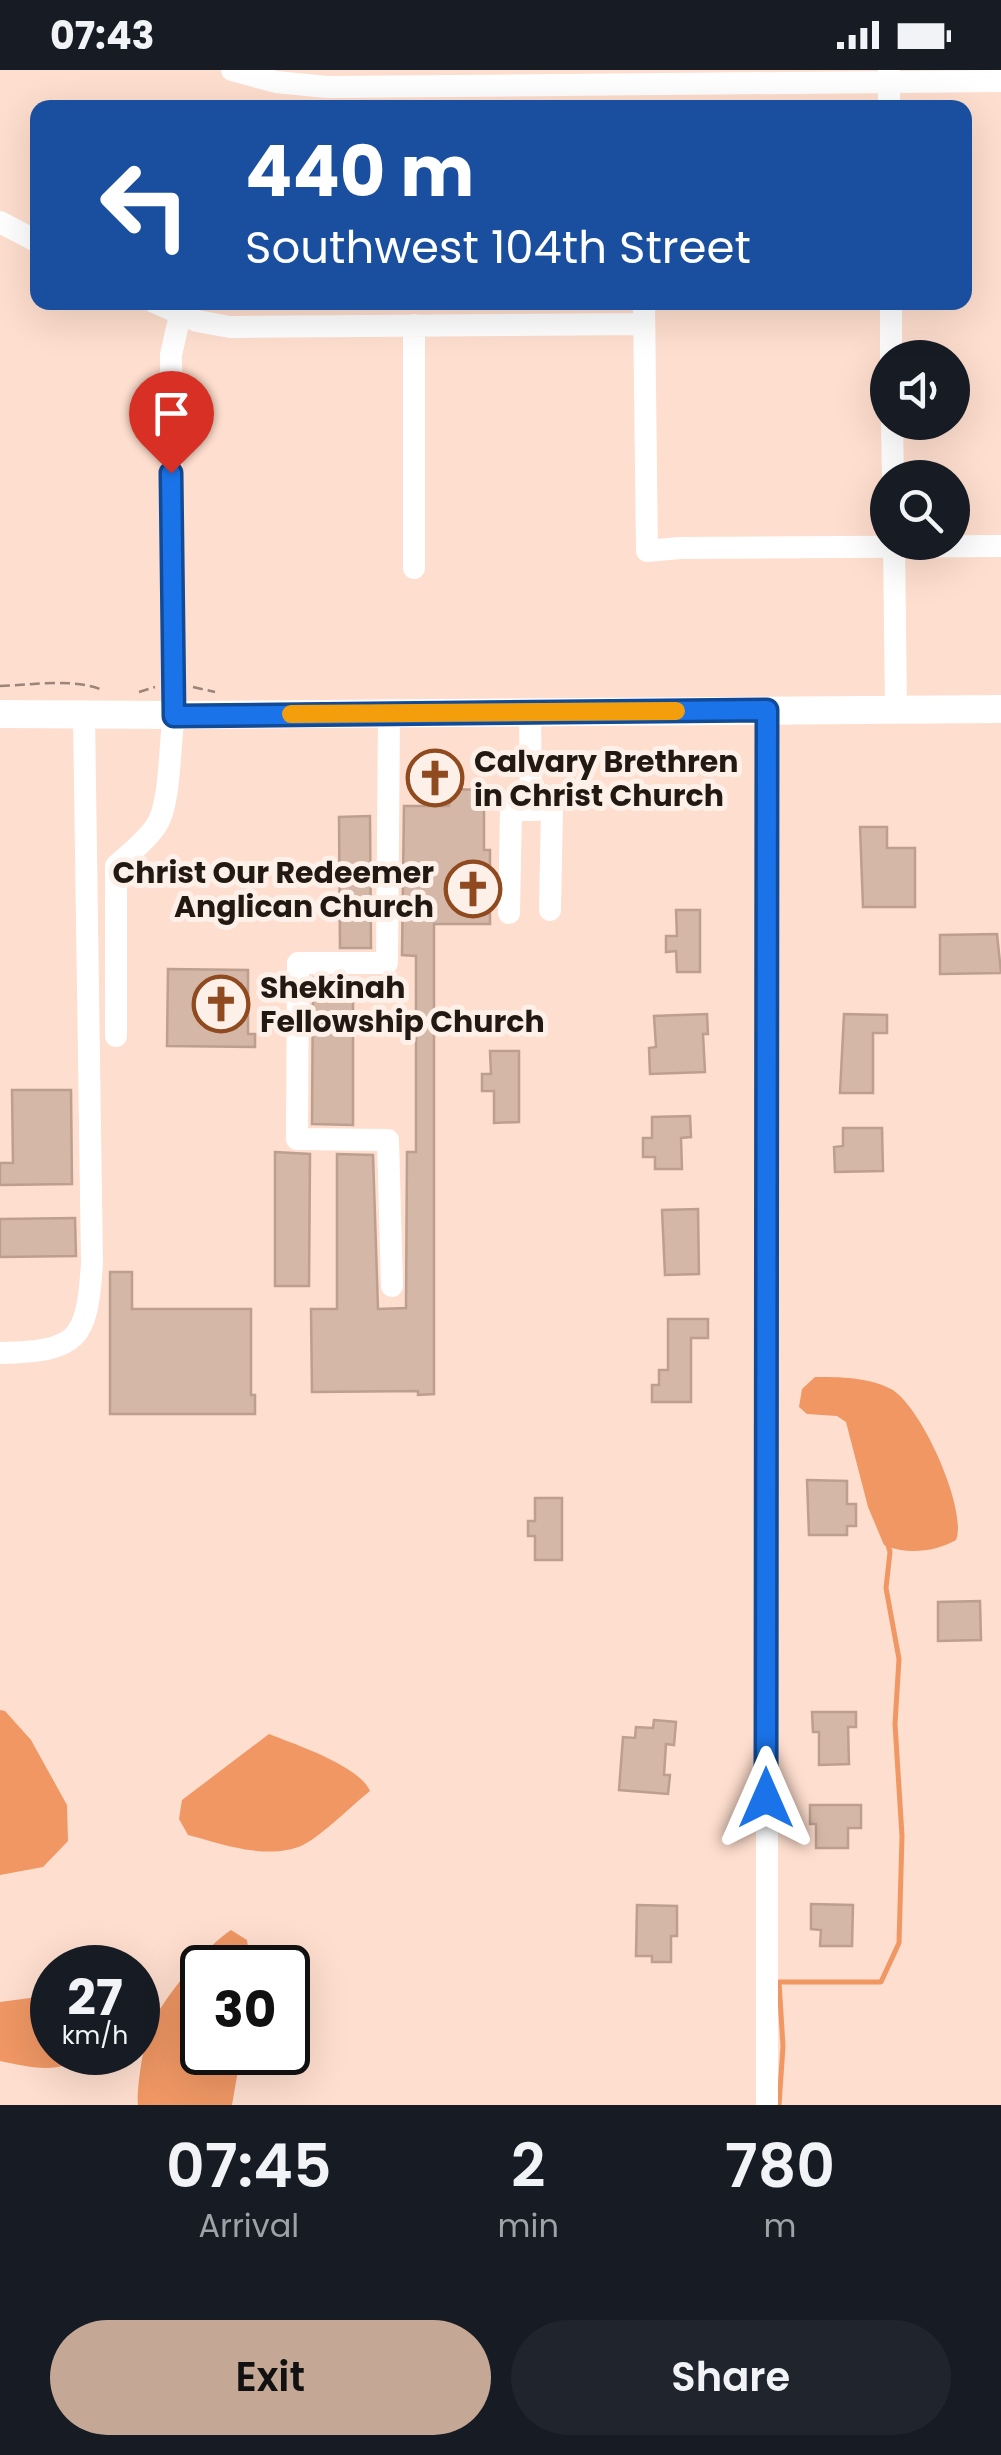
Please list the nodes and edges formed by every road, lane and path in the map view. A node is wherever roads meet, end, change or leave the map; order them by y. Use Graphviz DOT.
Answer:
graph roads {
  1 [pos="232,70"];
  2 [pos="889,76"];
  3 [pos="643,77"];
  4 [pos="395,78"];
  5 [pos="1001,81"];
  6 [pos="0,222"];
  7 [pos="30,238"];
  8 [pos="170,310"];
  9 [pos="891,310"];
  10 [pos="644,313"];
  11 [pos="180,315"];
  12 [pos="414,326"];
  13 [pos="892,340"];
  14 [pos="870,545"];
  15 [pos="970,546"];
  16 [pos="1001,546"];
  17 [pos="894,560"];
  18 [pos="414,568"];
  19 [pos="1001,709"];
  20 [pos="767,710"];
  21 [pos="896,710"];
  22 [pos="530,712"];
  23 [pos="0,714"];
  24 [pos="389,714"];
  25 [pos="84,715"];
  26 [pos="174,716"];
  27 [pos="530,810"];
  28 [pos="550,910"];
  29 [pos="510,914"];
  30 [pos="116,1036"];
  31 [pos="392,1286"];
  32 [pos="0,1353"];
  33 [pos="766,2105"];
  1 -- 4 [label="street"];
  2 -- 3 [label="street"];
  2 -- 5 [label="street"];
  3 -- 4 [label="street"];
  6 -- 7 [label="street"];
  8 -- 11 [label="street"];
  9 -- 13 [label="street"];
  10 -- 12 [label="street"];
  10 -- 14 [label="street"];
  11 -- 12 [label="street"];
  11 -- 26 [label="street"];
  12 -- 18 [label="street"];
  15 -- 16 [label="street"];
  17 -- 21 [label="street"];
  19 -- 21 [label="main road"];
  20 -- 21 [label="main road"];
  20 -- 22 [label="main road"];
  20 -- 33 [label="street"];
  22 -- 24 [label="main road"];
  22 -- 27 [label="street"];
  23 -- 25 [label="main road"];
  24 -- 26 [label="main road"];
  24 -- 31 [label="street"];
  25 -- 26 [label="main road"];
  25 -- 32 [label="street"];
  26 -- 30 [label="street"];
  27 -- 28 [label="street"];
  27 -- 29 [label="street"];
}
